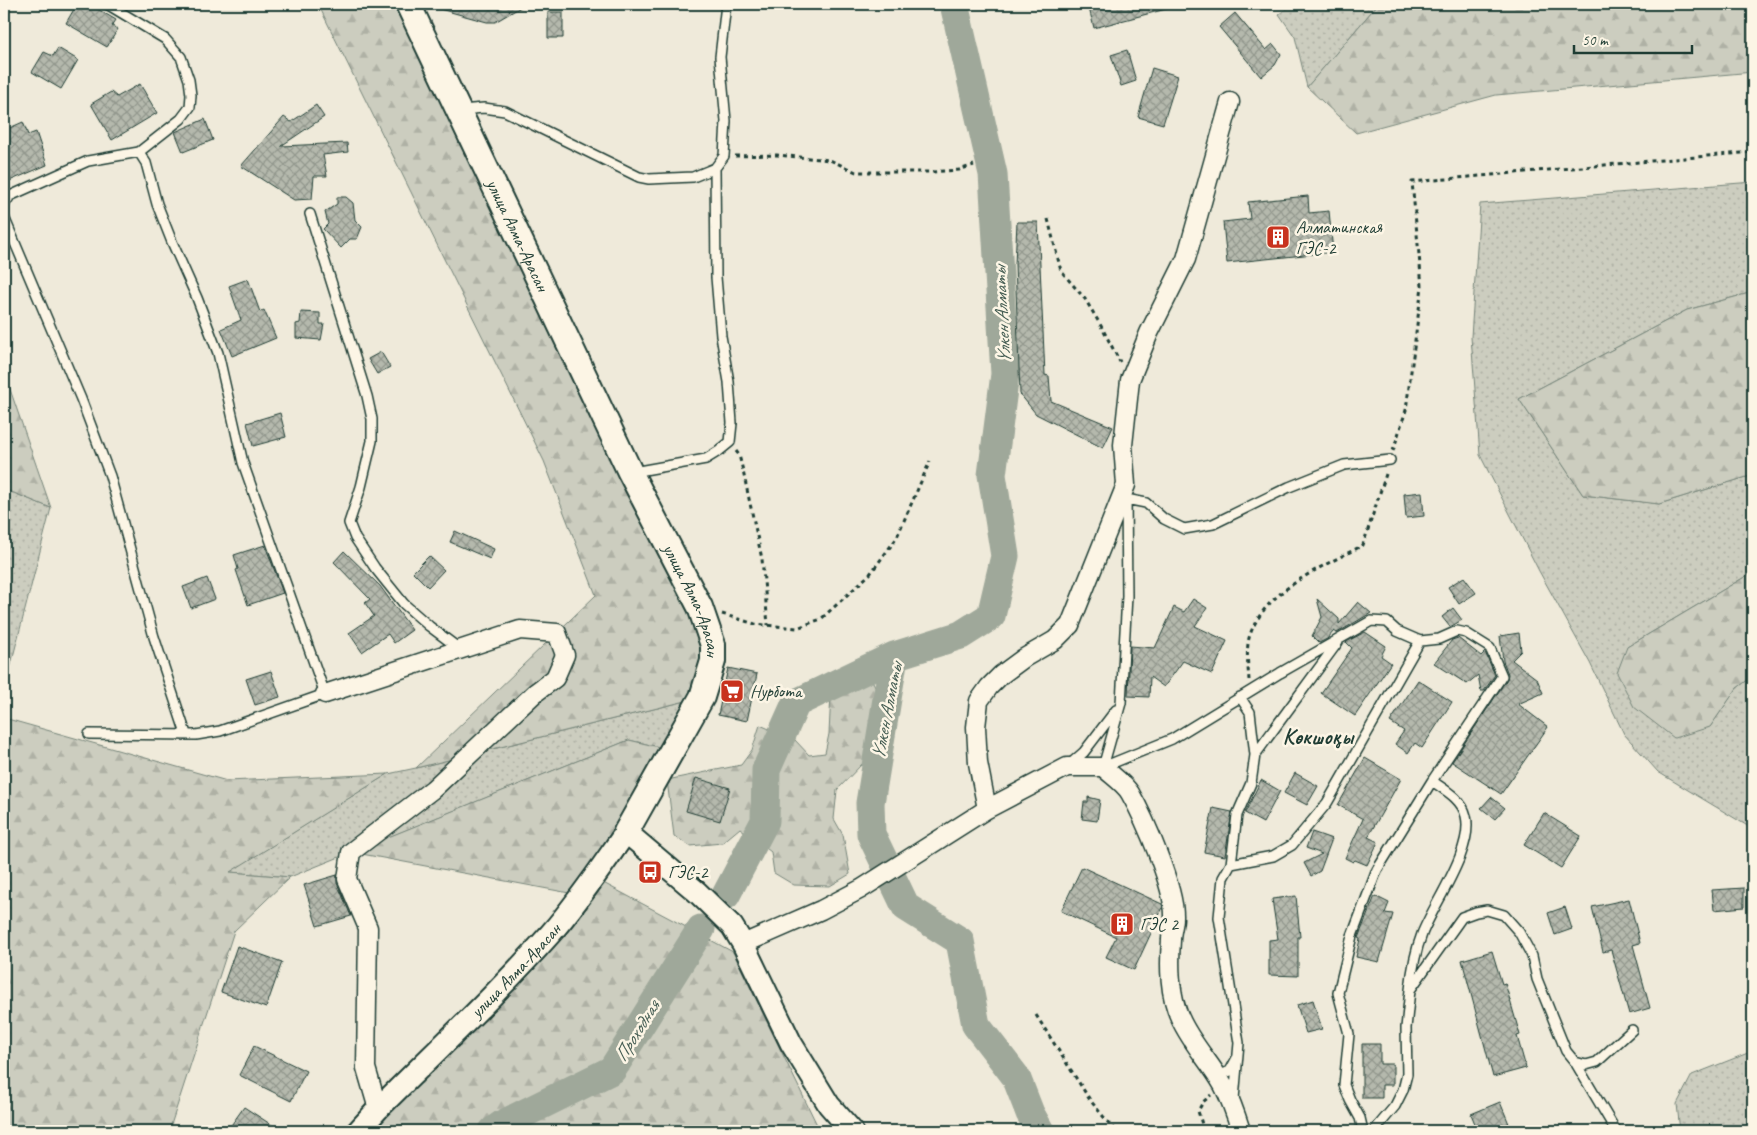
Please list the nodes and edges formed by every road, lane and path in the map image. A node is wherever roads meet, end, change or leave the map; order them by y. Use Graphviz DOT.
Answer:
graph roads {
  1 [pos="107,4"];
  2 [pos="408,4"];
  3 [pos="726,4"];
  4 [pos="1230,102"];
  5 [pos="458,110"];
  6 [pos="139,152"];
  7 [pos="1753,152"];
  8 [pos="724,156"];
  9 [pos="974,165"];
  10 [pos="715,168"];
  11 [pos="1412,182"];
  12 [pos="4,209"];
  13 [pos="310,214"];
  14 [pos="4,216"];
  15 [pos="1048,219"];
  16 [pos="1130,380"];
  17 [pos="730,442"];
  18 [pos="1390,460"];
  19 [pos="930,461"];
  20 [pos="630,472"];
  21 [pos="1126,492"];
  22 [pos="700,607"];
  23 [pos="768,626"];
  24 [pos="1341,638"];
  25 [pos="1420,641"];
  26 [pos="461,650"];
  27 [pos="326,694"];
  28 [pos="1240,697"];
  29 [pos="1121,703"];
  30 [pos="89,734"];
  31 [pos="186,734"];
  32 [pos="1255,755"];
  33 [pos="1067,767"];
  34 [pos="1103,767"];
  35 [pos="1432,781"];
  36 [pos="988,809"];
  37 [pos="626,832"];
  38 [pos="1231,864"];
  39 [pos="743,944"];
  40 [pos="1410,990"];
  41 [pos="1036,1015"];
  42 [pos="1632,1030"];
  43 [pos="1238,1057"];
  44 [pos="1575,1062"];
  45 [pos="1218,1078"];
  46 [pos="1233,1105"];
  47 [pos="378,1109"];
  48 [pos="358,1131"];
  49 [pos="852,1131"];
  50 [pos="1115,1131"];
  51 [pos="1204,1131"];
  52 [pos="1240,1131"];
  53 [pos="1363,1131"];
  54 [pos="1374,1131"];
  55 [pos="1616,1131"];
  1 -- 6 [label="lane"];
  2 -- 5 [label="main road, улица Алма-Арасан"];
  3 -- 8 [label="lane"];
  4 -- 16 [label="street"];
  5 -- 10 [label="lane"];
  5 -- 20 [label="main road, улица Алма-Арасан"];
  6 -- 12 [label="lane"];
  6 -- 27 [label="lane"];
  7 -- 11 [label="path"];
  8 -- 9 [label="path"];
  8 -- 10 [label="lane"];
  10 -- 17 [label="lane"];
  13 -- 26 [label="lane"];
  14 -- 31 [label="lane"];
  15 -- 16 [label="path"];
  16 -- 21 [label="street"];
  17 -- 20 [label="lane"];
  17 -- 23 [label="path"];
  18 -- 21 [label="lane"];
  19 -- 23 [label="path"];
  20 -- 22 [label="main road, улица Алма-Арасан"];
  21 -- 29 [label="lane"];
  21 -- 36 [label="street"];
  22 -- 23 [label="path"];
  22 -- 37 [label="main road, улица Алма-Арасан"];
  24 -- 25 [label="lane"];
  24 -- 28 [label="lane"];
  24 -- 32 [label="lane"];
  25 -- 35 [label="lane"];
  25 -- 38 [label="lane"];
  26 -- 27 [label="street"];
  26 -- 47 [label="street"];
  27 -- 31 [label="lane"];
  28 -- 32 [label="lane"];
  28 -- 34 [label="lane"];
  29 -- 33 [label="lane"];
  29 -- 34 [label="lane"];
  30 -- 31 [label="lane"];
  32 -- 38 [label="lane"];
  33 -- 34 [label="street"];
  33 -- 36 [label="street"];
  34 -- 45 [label="street"];
  35 -- 40 [label="lane"];
  35 -- 53 [label="lane"];
  36 -- 39 [label="street"];
  37 -- 39 [label="street"];
  37 -- 47 [label="street, улица Алма-Арасан"];
  38 -- 43 [label="lane"];
  39 -- 49 [label="street"];
  40 -- 44 [label="lane"];
  40 -- 54 [label="lane"];
  41 -- 50 [label="path"];
  42 -- 44 [label="lane"];
  43 -- 45 [label="lane"];
  43 -- 46 [label="lane"];
  44 -- 55 [label="lane"];
  45 -- 46 [label="street"];
  45 -- 51 [label="path"];
  46 -- 52 [label="street"];
  47 -- 48 [label="street, улица Алма-Арасан"];
}
